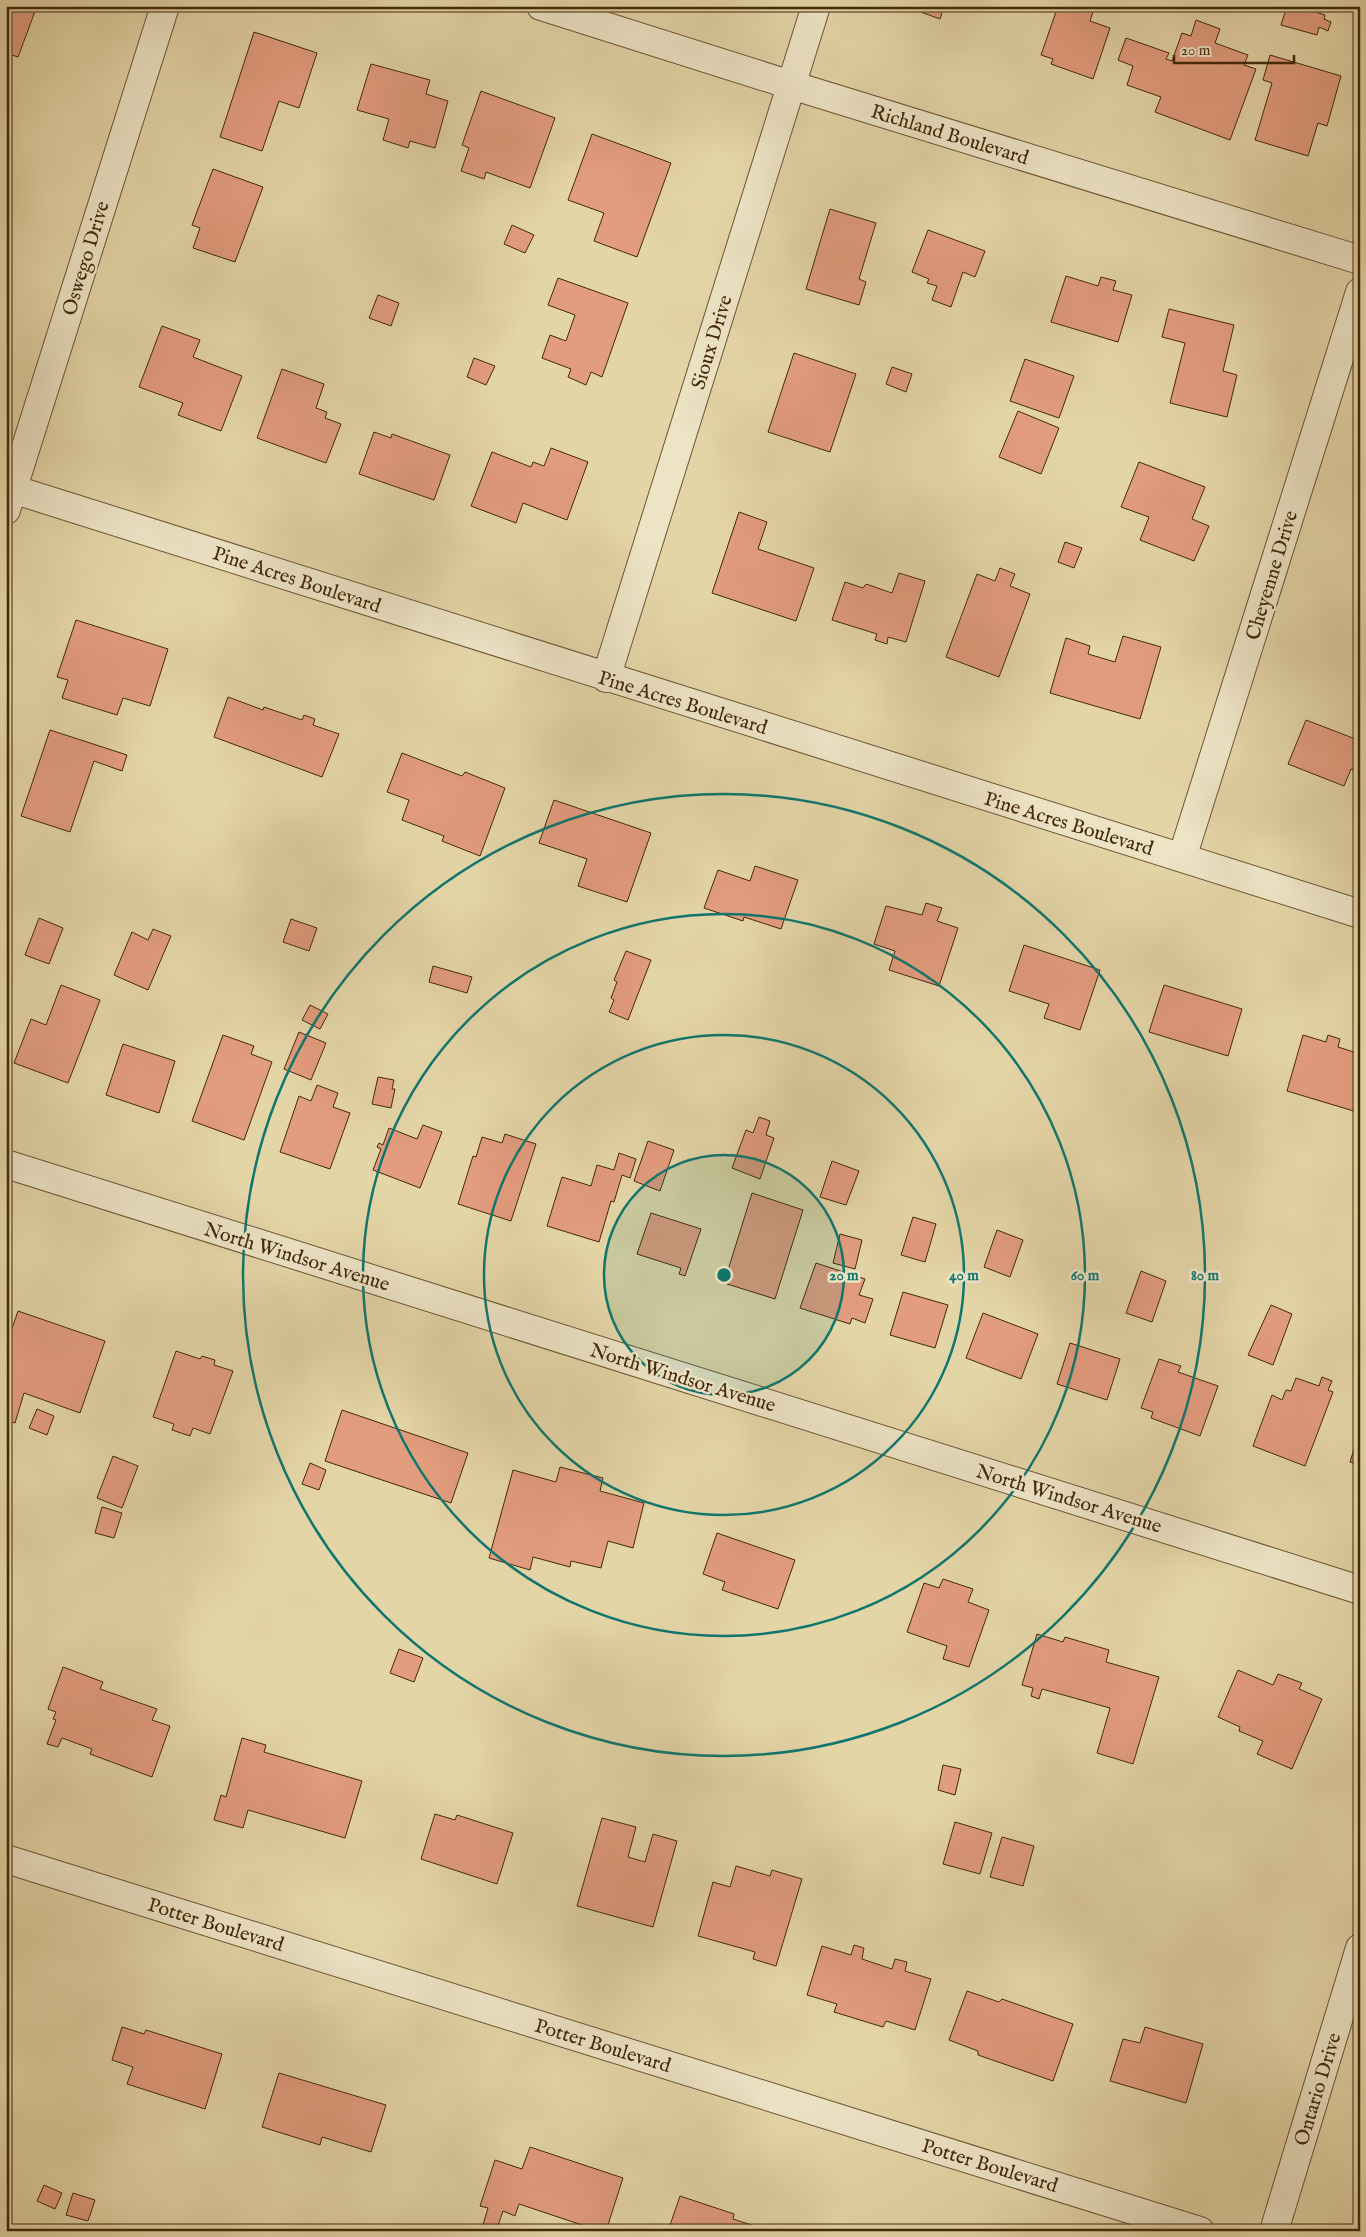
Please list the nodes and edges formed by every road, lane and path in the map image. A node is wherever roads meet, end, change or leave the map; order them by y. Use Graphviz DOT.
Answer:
graph roads {
  1 [pos="165,6"];
  2 [pos="541,6"];
  3 [pos="816,6"];
  4 [pos="791,85"];
  5 [pos="1360,260"];
  6 [pos="1360,292"];
  7 [pos="8,495"];
  8 [pos="606,678"];
  9 [pos="1182,858"];
  10 [pos="1360,914"];
  11 [pos="6,1164"];
  12 [pos="1360,1590"];
  13 [pos="6,1859"];
  14 [pos="1360,1948"];
  15 [pos="1200,2231"];
  16 [pos="1274,2231"];
  1 -- 7 [label="street, Oswego Drive"];
  2 -- 4 [label="street, Richland Boulevard"];
  3 -- 4 [label="street, Sioux Drive"];
  4 -- 5 [label="street, Richland Boulevard"];
  4 -- 8 [label="street, Sioux Drive"];
  6 -- 9 [label="street, Cheyenne Drive"];
  7 -- 8 [label="street, Pine Acres Boulevard"];
  8 -- 9 [label="street, Pine Acres Boulevard"];
  9 -- 10 [label="street, Pine Acres Boulevard"];
  11 -- 12 [label="street, North Windsor Avenue"];
  13 -- 15 [label="street, Potter Boulevard"];
  14 -- 16 [label="street, Ontario Drive"];
}
